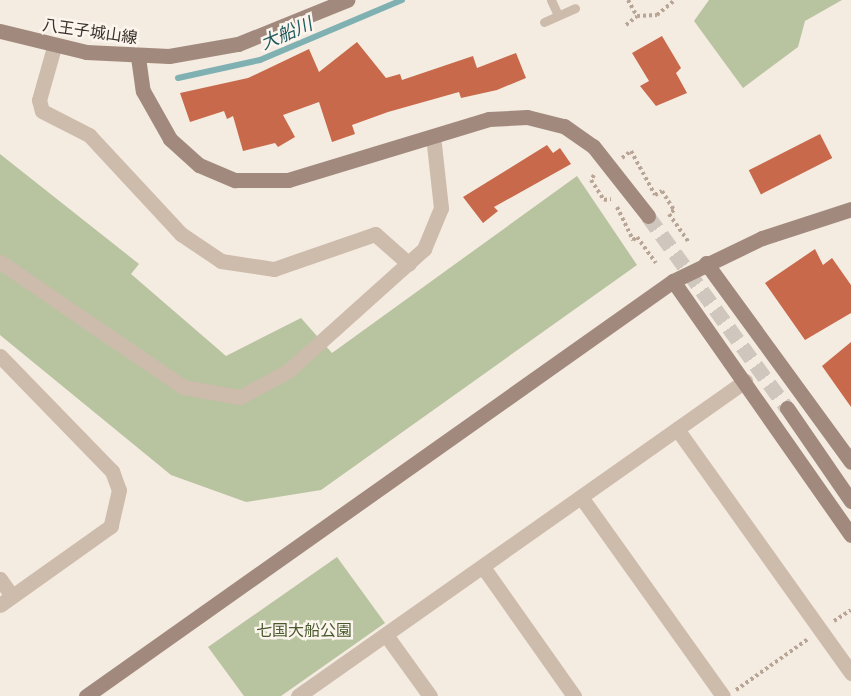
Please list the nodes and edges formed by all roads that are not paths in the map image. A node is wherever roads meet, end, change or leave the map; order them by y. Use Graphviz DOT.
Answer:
graph roads {
  1 [pos="347,0"];
  2 [pos="551,0"];
  3 [pos="575,8"];
  4 [pos="558,15"];
  5 [pos="544,21"];
  6 [pos="0,32"];
  7 [pos="54,47"];
  8 [pos="138,57"];
  9 [pos="433,136"];
  10 [pos="851,209"];
  11 [pos="648,216"];
  12 [pos="0,262"];
  13 [pos="706,263"];
  14 [pos="409,264"];
  15 [pos="673,280"];
  16 [pos="0,356"];
  17 [pos="745,381"];
  18 [pos="787,408"];
  19 [pos="677,429"];
  20 [pos="851,462"];
  21 [pos="581,497"];
  22 [pos="851,501"];
  23 [pos="851,535"];
  24 [pos="483,567"];
  25 [pos="0,579"];
  26 [pos="6,601"];
  27 [pos="386,635"];
  28 [pos="851,673"];
  29 [pos="86,696"];
  30 [pos="298,696"];
  31 [pos="430,696"];
  32 [pos="574,696"];
  33 [pos="725,696"];
  1 -- 8 [label="street, 八王子城山線"];
  2 -- 4 [label="lane"];
  3 -- 4 [label="lane"];
  4 -- 5 [label="lane"];
  6 -- 7 [label="street, 八王子城山線"];
  7 -- 8 [label="street, 八王子城山線"];
  7 -- 14 [label="street"];
  8 -- 9 [label="street"];
  9 -- 11 [label="street"];
  9 -- 14 [label="street"];
  10 -- 13 [label="street"];
  12 -- 14 [label="street"];
  13 -- 15 [label="street"];
  13 -- 20 [label="street"];
  15 -- 17 [label="street"];
  15 -- 29 [label="street"];
  16 -- 26 [label="street"];
  17 -- 19 [label="street"];
  17 -- 23 [label="street"];
  18 -- 22 [label="street"];
  19 -- 21 [label="street"];
  19 -- 28 [label="street"];
  21 -- 24 [label="street"];
  21 -- 33 [label="street"];
  24 -- 27 [label="street"];
  24 -- 32 [label="street"];
  25 -- 26 [label="street"];
  27 -- 30 [label="street"];
  27 -- 31 [label="street"];
}
